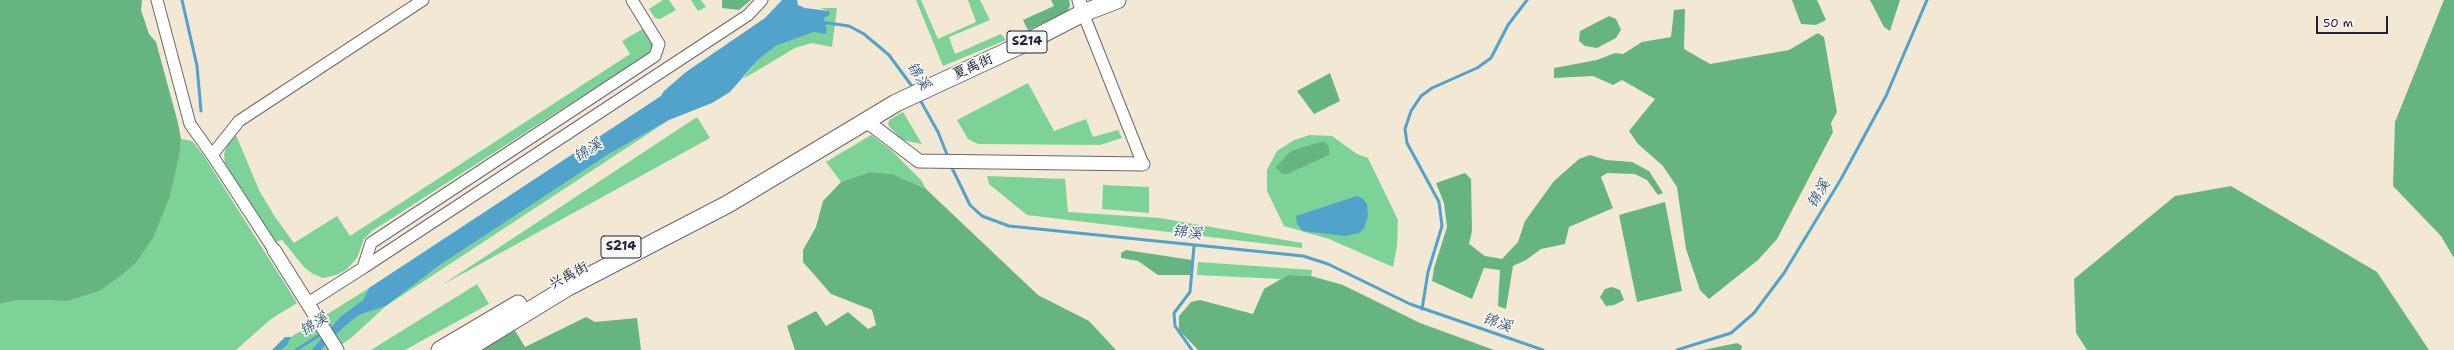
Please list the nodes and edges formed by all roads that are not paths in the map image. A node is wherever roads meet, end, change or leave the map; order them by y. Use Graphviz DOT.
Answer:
graph roads {
  1 [pos="157,0"];
  2 [pos="423,0"];
  3 [pos="632,0"];
  4 [pos="762,0"];
  5 [pos="1117,0"];
  6 [pos="1081,7"];
  7 [pos="865,120"];
  8 [pos="212,155"];
  9 [pos="808,155"];
  10 [pos="1143,164"];
  11 [pos="274,250"];
  12 [pos="363,268"];
  13 [pos="310,307"];
  14 [pos="337,350"];
  15 [pos="440,350"];
  16 [pos="465,350"];
  1 -- 8 [label="street"];
  2 -- 8 [label="street"];
  3 -- 12 [label="street"];
  4 -- 12 [label="street"];
  5 -- 6 [label="main road, 夏禹街 / S214"];
  6 -- 7 [label="main road, 夏禹街 / S214"];
  6 -- 10 [label="street"];
  7 -- 9 [label="main road, 兴禹街 / S214"];
  7 -- 10 [label="street"];
  8 -- 11 [label="street"];
  9 -- 15 [label="main road, 兴禹街 / S214"];
  9 -- 16 [label="main road, 兴禹街 / S214"];
  11 -- 13 [label="street"];
  12 -- 13 [label="street"];
  13 -- 14 [label="street"];
}
